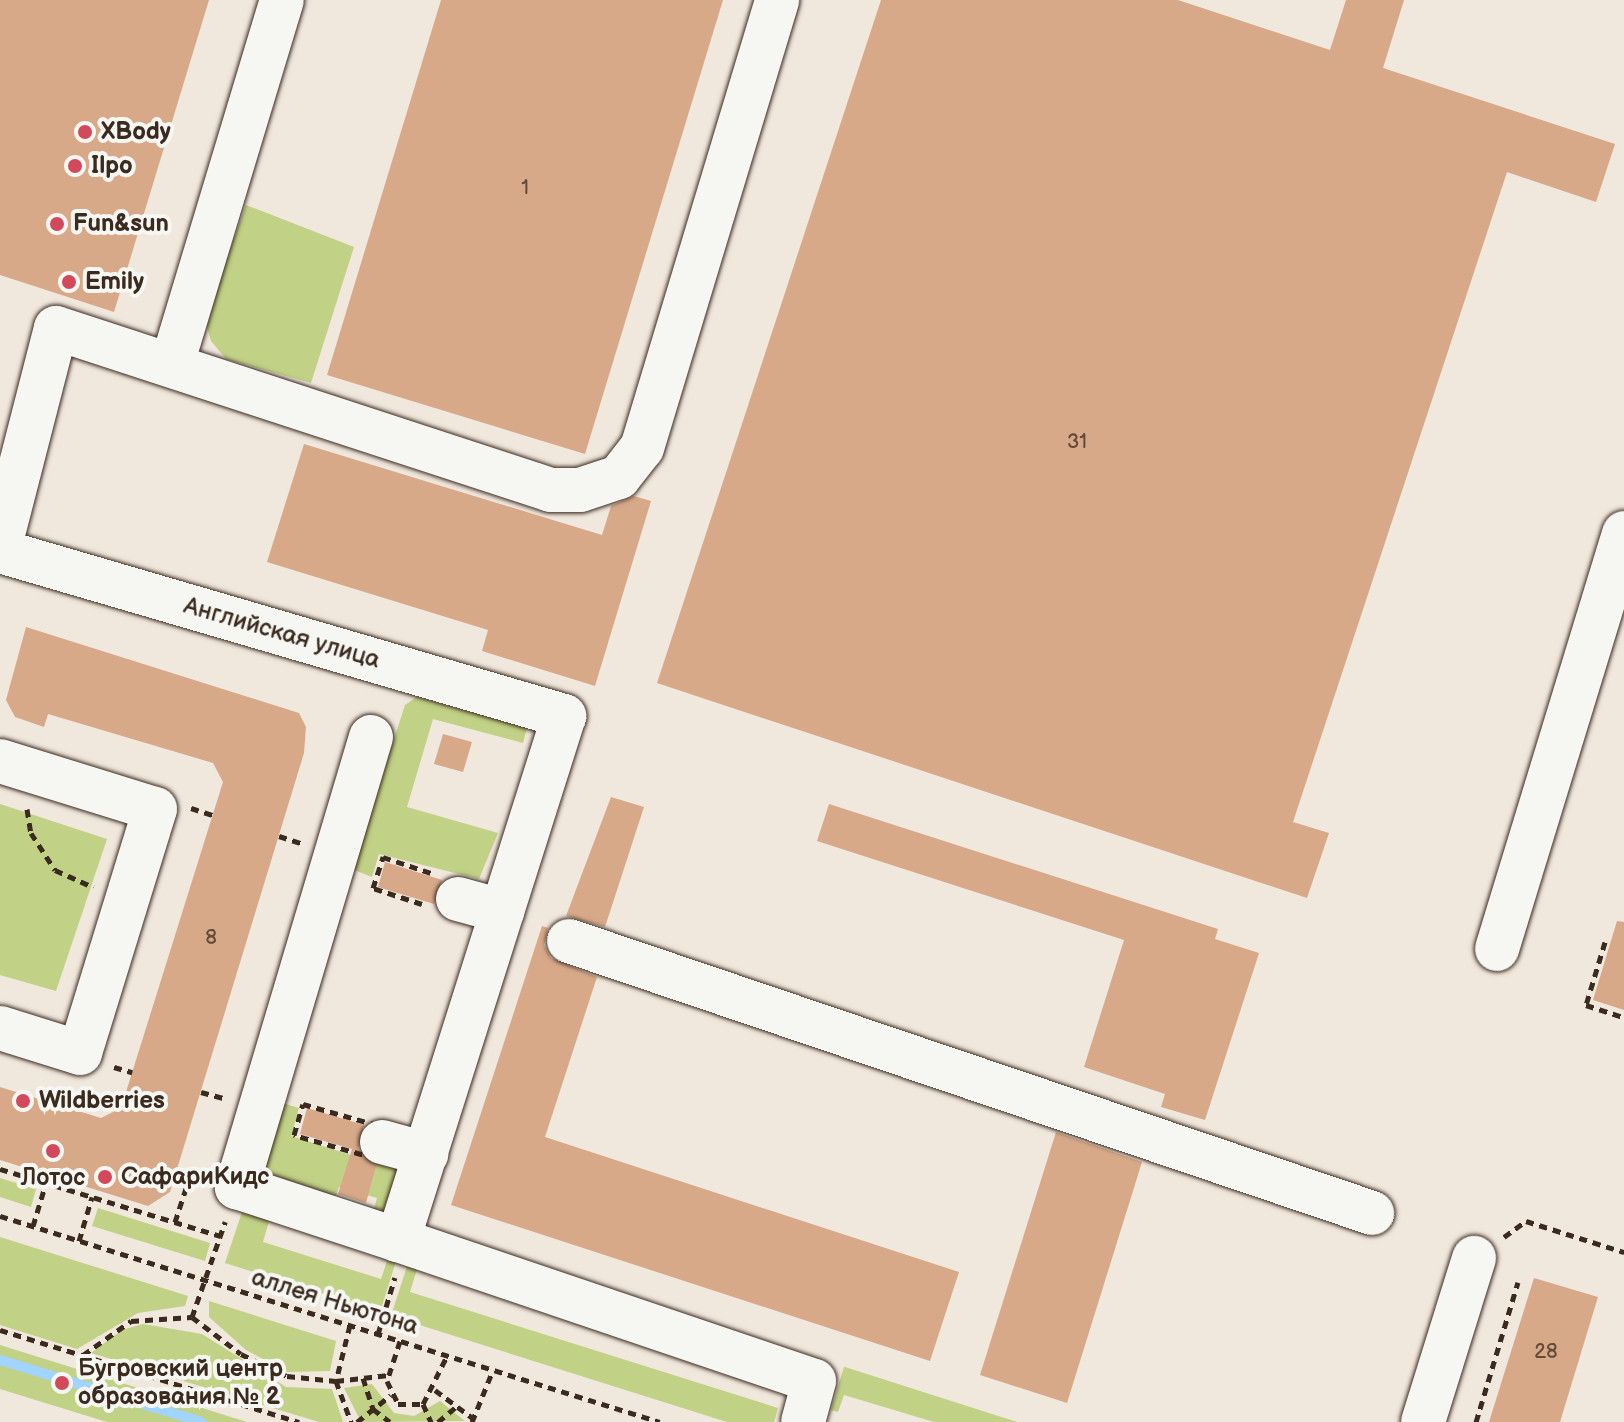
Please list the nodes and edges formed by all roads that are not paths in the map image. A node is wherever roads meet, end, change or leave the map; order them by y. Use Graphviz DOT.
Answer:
graph roads {
  1 [pos="282,0"];
  2 [pos="777,0"];
  3 [pos="172,364"];
  4 [pos="17,421"];
  5 [pos="1624,533"];
  6 [pos="0,548"];
  7 [pos="371,737"];
  8 [pos="18,766"];
  9 [pos="458,899"];
  10 [pos="502,911"];
  11 [pos="569,941"];
  12 [pos="1497,949"];
  13 [pos="0,1028"];
  14 [pos="382,1142"];
  15 [pos="426,1154"];
  16 [pos="1372,1213"];
  17 [pos="402,1241"];
  18 [pos="1487,1254"];
  19 [pos="803,1422"];
  20 [pos="1423,1422"];
  1 -- 3 [label="street"];
  2 -- 3 [label="street"];
  3 -- 4 [label="street"];
  4 -- 6 [label="street"];
  5 -- 12 [label="street"];
  6 -- 10 [label="street, Английская улица"];
  7 -- 17 [label="street"];
  8 -- 13 [label="street"];
  9 -- 10 [label="street"];
  10 -- 15 [label="street"];
  11 -- 16 [label="street"];
  14 -- 15 [label="street"];
  15 -- 17 [label="street"];
  17 -- 19 [label="street"];
  18 -- 20 [label="street"];
}
